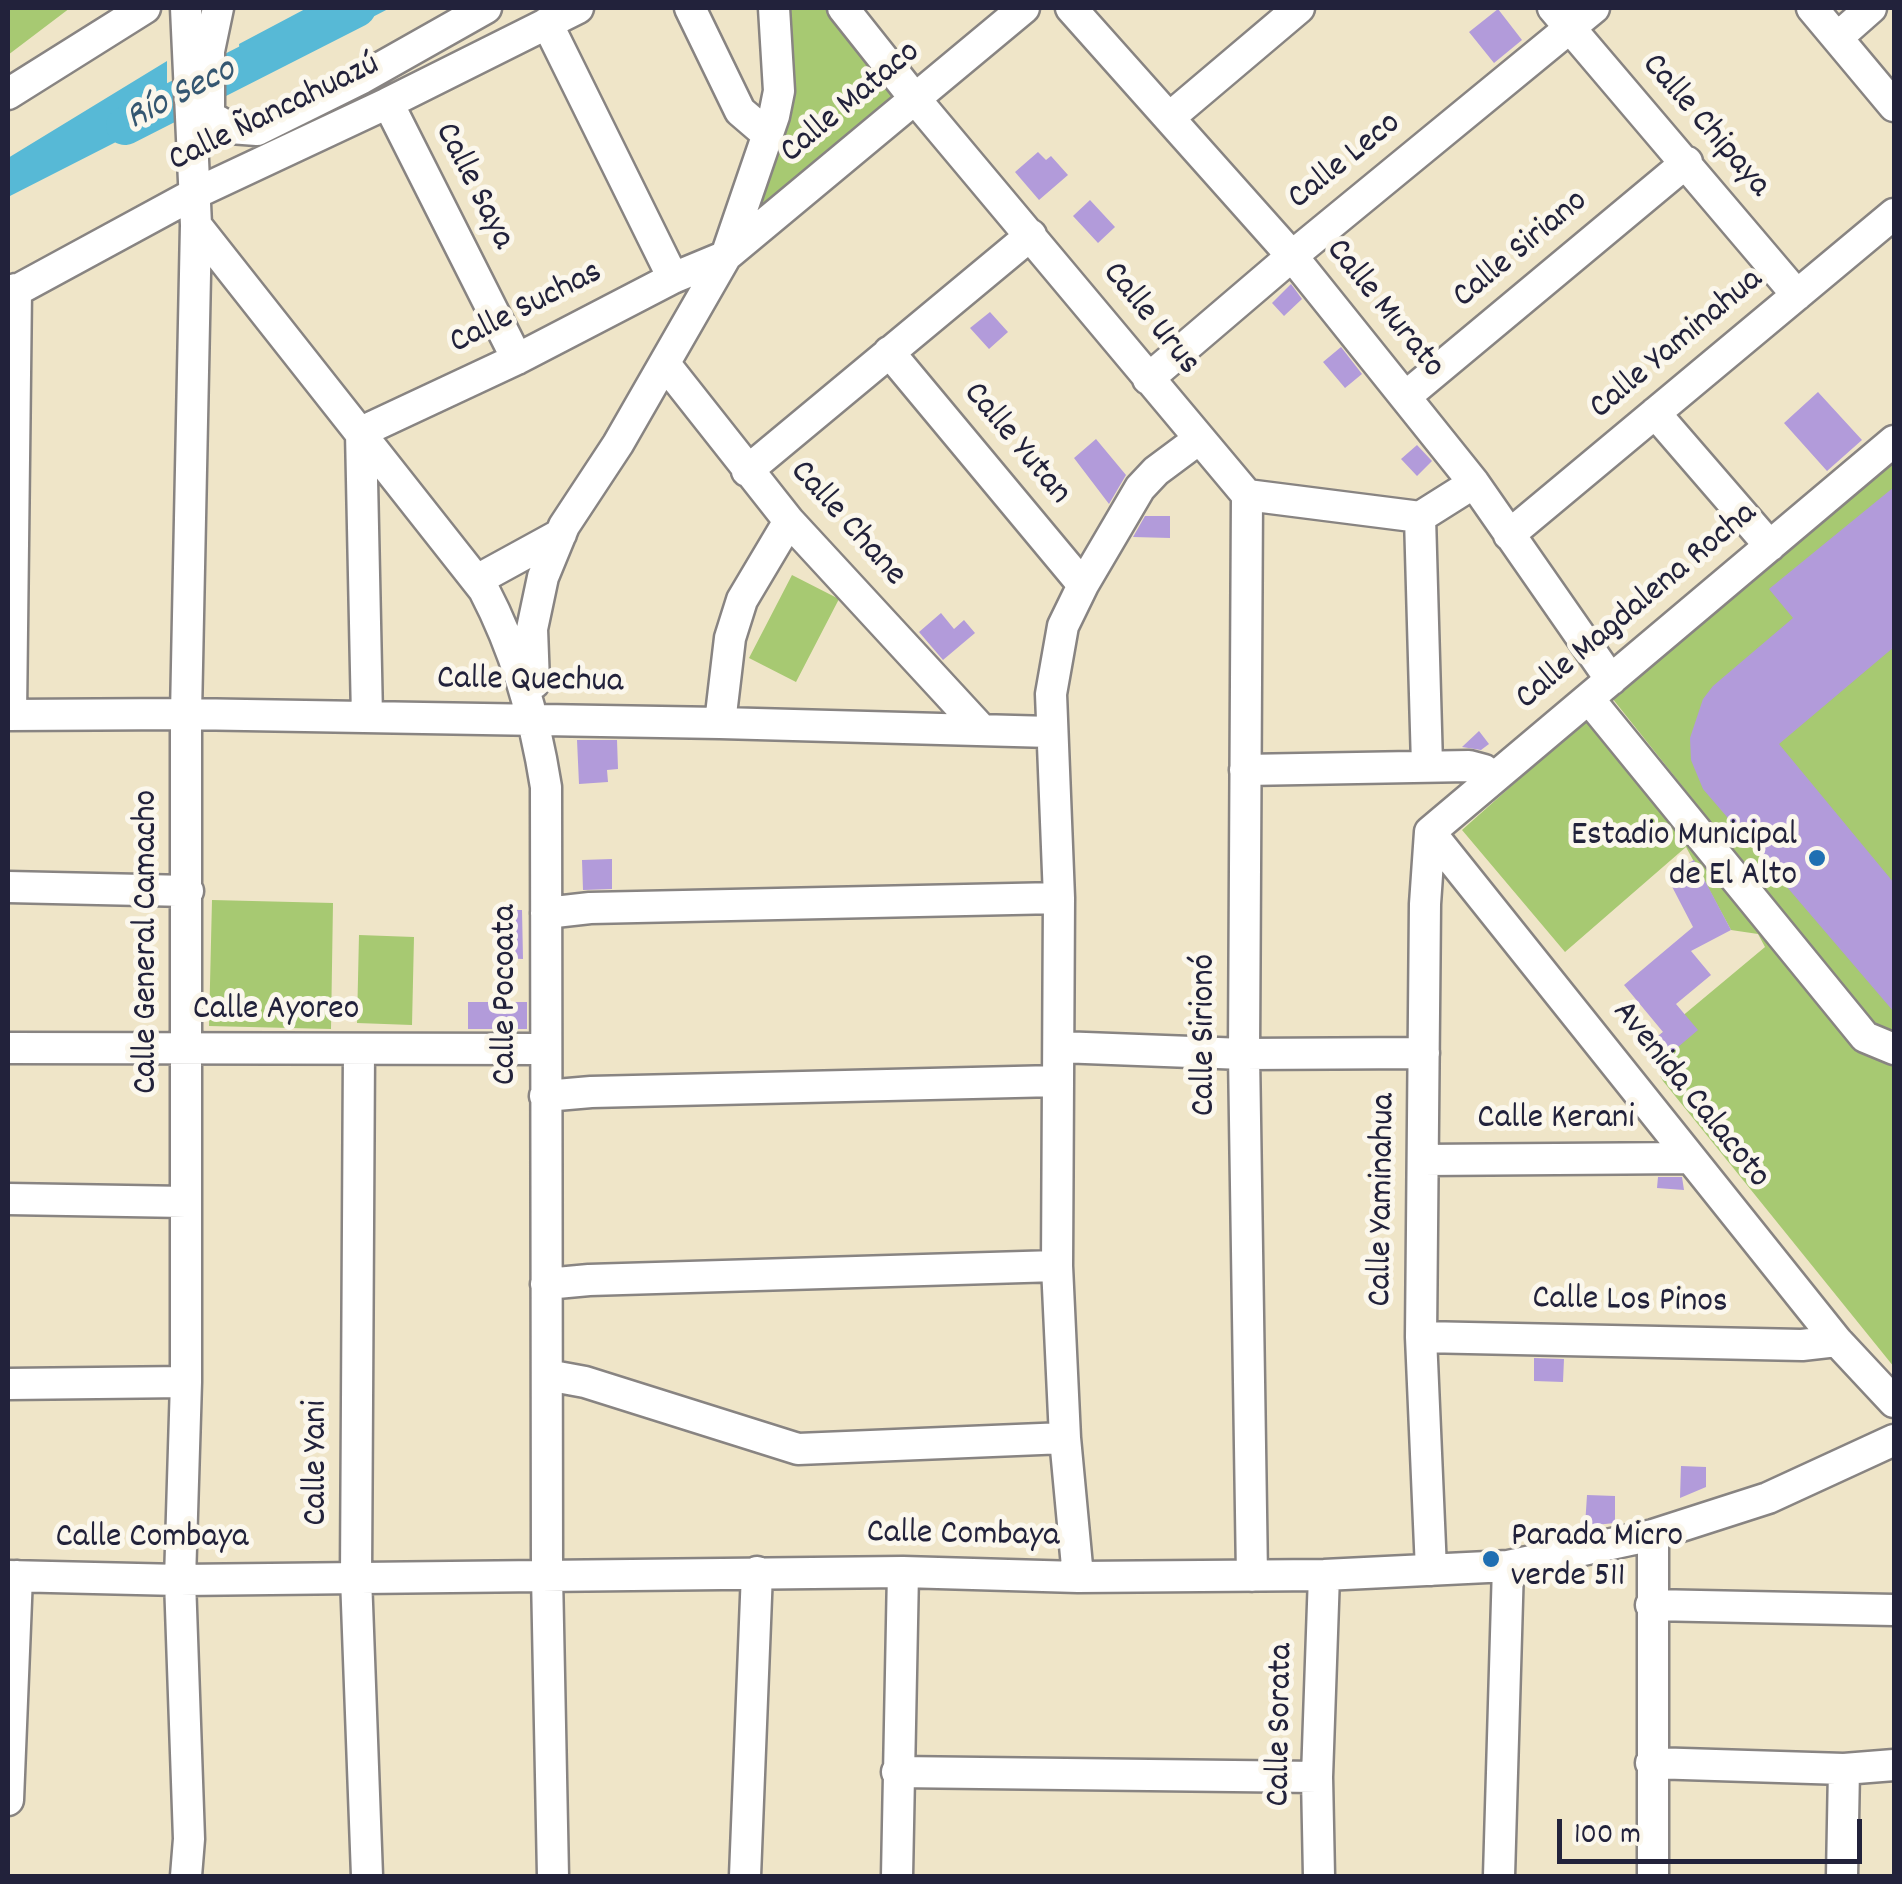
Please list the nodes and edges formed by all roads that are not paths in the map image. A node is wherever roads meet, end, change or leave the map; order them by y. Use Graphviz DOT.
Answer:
graph roads {
  1 [pos="145,8"];
  2 [pos="186,8"];
  3 [pos="218,8"];
  4 [pos="486,8"];
  5 [pos="578,8"];
  6 [pos="690,8"];
  7 [pos="774,8"];
  8 [pos="843,8"];
  9 [pos="1024,8"];
  10 [pos="1071,8"];
  11 [pos="1298,8"];
  12 [pos="1594,8"];
  13 [pos="1812,8"];
  14 [pos="1871,8"];
  15 [pos="1561,18"];
  16 [pos="547,23"];
  17 [pos="1837,38"];
  18 [pos="199,52"];
  19 [pos="8,94"];
  20 [pos="916,100"];
  21 [pos="388,103"];
  22 [pos="1894,106"];
  23 [pos="1169,118"];
  24 [pos="200,119"];
  25 [pos="768,135"];
  26 [pos="1687,162"];
  27 [pos="194,194"];
  28 [pos="1894,214"];
  29 [pos="196,225"];
  30 [pos="1030,235"];
  31 [pos="726,256"];
  32 [pos="1292,256"];
  33 [pos="673,278"];
  34 [pos="12,292"];
  35 [pos="1797,295"];
  36 [pos="889,352"];
  37 [pos="517,359"];
  38 [pos="665,364"];
  39 [pos="1148,379"];
  40 [pos="1405,398"];
  41 [pos="1655,413"];
  42 [pos="361,432"];
  43 [pos="1199,439"];
  44 [pos="1894,441"];
  45 [pos="747,471"];
  46 [pos="1474,482"];
  47 [pos="1247,495"];
  48 [pos="1420,517"];
  49 [pos="789,521"];
  50 [pos="11,527"];
  51 [pos="561,534"];
  52 [pos="1509,535"];
  53 [pos="1770,546"];
  54 [pos="477,580"];
  55 [pos="1083,585"];
  56 [pos="1600,689"];
  57 [pos="186,714"];
  58 [pos="9,715"];
  59 [pos="367,717"];
  60 [pos="535,721"];
  61 [pos="720,723"];
  62 [pos="981,729"];
  63 [pos="1050,732"];
  64 [pos="1427,765"];
  65 [pos="1245,770"];
  66 [pos="1494,778"];
  67 [pos="1430,832"];
  68 [pos="8,887"];
  69 [pos="188,892"];
  70 [pos="1059,898"];
  71 [pos="546,912"];
  72 [pos="1059,1047"];
  73 [pos="8,1048"];
  74 [pos="546,1049"];
  75 [pos="1894,1049"];
  76 [pos="186,1050"];
  77 [pos="359,1050"];
  78 [pos="1424,1053"];
  79 [pos="1244,1054"];
  80 [pos="1057,1081"];
  81 [pos="545,1096"];
  82 [pos="1690,1158"];
  83 [pos="1423,1160"];
  84 [pos="8,1199"];
  85 [pos="186,1202"];
  86 [pos="1057,1266"];
  87 [pos="546,1284"];
  88 [pos="1420,1337"];
  89 [pos="1837,1341"];
  90 [pos="547,1375"];
  91 [pos="186,1382"];
  92 [pos="8,1384"];
  93 [pos="1894,1402"];
  94 [pos="1064,1438"];
  95 [pos="1894,1440"];
  96 [pos="1653,1535"];
  97 [pos="1508,1566"];
  98 [pos="1431,1570"];
  99 [pos="757,1572"];
  100 [pos="903,1572"];
  101 [pos="546,1575"];
  102 [pos="1324,1575"];
  103 [pos="12,1576"];
  104 [pos="356,1576"];
  105 [pos="1252,1576"];
  106 [pos="1078,1577"];
  107 [pos="180,1580"];
  108 [pos="1650,1605"];
  109 [pos="1894,1610"];
  110 [pos="8,1754"];
  111 [pos="1651,1763"];
  112 [pos="1894,1766"];
  113 [pos="1844,1769"];
  114 [pos="897,1772"];
  115 [pos="1317,1776"];
  116 [pos="8,1800"];
  117 [pos="186,1876"];
  118 [pos="367,1876"];
  119 [pos="553,1876"];
  120 [pos="746,1876"];
  121 [pos="897,1876"];
  122 [pos="1319,1876"];
  123 [pos="1500,1876"];
  124 [pos="1653,1876"];
  125 [pos="1842,1876"];
  1 -- 19 [label="street"];
  2 -- 18 [label="street, Calle General Camacho"];
  3 -- 18 [label="street"];
  4 -- 24 [label="street"];
  5 -- 16 [label="street, Calle Ñancahuazú"];
  6 -- 25 [label="street"];
  7 -- 25 [label="street"];
  8 -- 20 [label="street, Calle Urus"];
  9 -- 20 [label="street, Calle Mataco"];
  10 -- 23 [label="street, Calle Murato"];
  11 -- 23 [label="street"];
  12 -- 15 [label="street, Calle Leco"];
  13 -- 17 [label="street"];
  14 -- 17 [label="street"];
  15 -- 26 [label="street, Calle Chipaya"];
  15 -- 32 [label="street, Calle Leco"];
  16 -- 21 [label="street, Calle Ñancahuazú"];
  16 -- 33 [label="street"];
  17 -- 22 [label="street"];
  18 -- 24 [label="street, Calle General Camacho"];
  20 -- 30 [label="street, Calle Urus"];
  20 -- 31 [label="street, Calle Mataco"];
  21 -- 27 [label="street, Calle Ñancahuazú"];
  21 -- 37 [label="street, Calle Saya"];
  23 -- 32 [label="street, Calle Murato"];
  24 -- 27 [label="street, Calle General Camacho"];
  25 -- 31 [label="street"];
  26 -- 35 [label="street, Calle Chipaya"];
  26 -- 40 [label="street, Calle Siriano"];
  27 -- 29 [label="street, Calle General Camacho"];
  27 -- 34 [label="street, Calle Ñancahuazú"];
  28 -- 35 [label="street, Calle Yaminahua"];
  29 -- 42 [label="street, Calle Pocoata"];
  29 -- 57 [label="street, Calle General Camacho"];
  30 -- 36 [label="street"];
  30 -- 39 [label="street, Calle Urus"];
  31 -- 33 [label="street, Calle Suchas"];
  31 -- 38 [label="street"];
  32 -- 39 [label="street, Calle Leco"];
  32 -- 40 [label="street, Calle Murato"];
  33 -- 37 [label="street, Calle Suchas"];
  34 -- 50 [label="street"];
  35 -- 41 [label="street, Calle Yaminahua"];
  36 -- 45 [label="street"];
  36 -- 55 [label="street, Calle Yutan"];
  37 -- 42 [label="street, Calle Suchas"];
  38 -- 45 [label="street, Calle Chane"];
  38 -- 51 [label="street"];
  39 -- 43 [label="street, Calle Urus"];
  40 -- 46 [label="street, Calle Murato"];
  41 -- 52 [label="street, Calle Yaminahua"];
  41 -- 53 [label="street"];
  42 -- 54 [label="street, Calle Pocoata"];
  42 -- 59 [label="street"];
  43 -- 47 [label="street, Calle Urus"];
  43 -- 55 [label="street"];
  44 -- 53 [label="street, Calle Magdalena Rocha"];
  45 -- 49 [label="street, Calle Chane"];
  46 -- 48 [label="street"];
  46 -- 52 [label="street, Calle Murato"];
  47 -- 48 [label="street"];
  47 -- 65 [label="street, Calle Sirionó"];
  48 -- 64 [label="street"];
  49 -- 61 [label="street"];
  49 -- 62 [label="street, Calle Chane"];
  50 -- 58 [label="street"];
  51 -- 54 [label="street"];
  51 -- 60 [label="street"];
  52 -- 56 [label="street, Calle Murato"];
  53 -- 56 [label="street, Calle Magdalena Rocha"];
  54 -- 60 [label="street, Calle Pocoata"];
  55 -- 63 [label="street"];
  56 -- 66 [label="street, Calle Magdalena Rocha"];
  56 -- 75 [label="street, Calle Murato"];
  57 -- 58 [label="street, Calle Quechua"];
  57 -- 59 [label="street, Calle Quechua"];
  57 -- 69 [label="street, Calle General Camacho"];
  59 -- 60 [label="street, Calle Quechua"];
  60 -- 61 [label="street, Calle Quechua"];
  60 -- 71 [label="street, Calle Pocoata"];
  61 -- 62 [label="street, Calle Quechua"];
  62 -- 63 [label="street, Calle Quechua"];
  63 -- 70 [label="street"];
  64 -- 65 [label="street"];
  64 -- 66 [label="street"];
  65 -- 79 [label="street, Calle Sirionó"];
  66 -- 67 [label="street, Calle Magdalena Rocha"];
  67 -- 78 [label="street, Calle Yaminahua"];
  67 -- 82 [label="street, Avenida Calacoto"];
  68 -- 69 [label="street"];
  69 -- 76 [label="street, Calle General Camacho"];
  70 -- 71 [label="street"];
  70 -- 72 [label="street"];
  71 -- 74 [label="street, Calle Pocoata"];
  72 -- 79 [label="street"];
  72 -- 80 [label="street"];
  73 -- 76 [label="street, Calle Ayoreo"];
  74 -- 77 [label="street, Calle Ayoreo"];
  74 -- 81 [label="street, Calle Pocoata"];
  76 -- 77 [label="street, Calle Ayoreo"];
  76 -- 85 [label="street, Calle General Camacho"];
  77 -- 104 [label="street, Calle Yani"];
  78 -- 79 [label="street"];
  78 -- 83 [label="street, Calle Yaminahua"];
  79 -- 105 [label="street, Calle Sirionó"];
  80 -- 81 [label="street"];
  80 -- 86 [label="street"];
  81 -- 87 [label="street, Calle Pocoata"];
  82 -- 83 [label="street, Calle Kerani"];
  82 -- 89 [label="street, Avenida Calacoto"];
  83 -- 88 [label="street, Calle Yaminahua"];
  84 -- 85 [label="street"];
  85 -- 91 [label="street, Calle General Camacho"];
  86 -- 87 [label="street"];
  86 -- 94 [label="street"];
  87 -- 90 [label="street, Calle Pocoata"];
  88 -- 89 [label="street, Calle Los Pinos"];
  88 -- 98 [label="street, Calle Yaminahua"];
  89 -- 93 [label="street, Avenida Calacoto"];
  90 -- 94 [label="street"];
  90 -- 101 [label="street, Calle Pocoata"];
  91 -- 92 [label="street"];
  91 -- 107 [label="street, Calle General Camacho"];
  94 -- 106 [label="street"];
  95 -- 96 [label="street, Calle Combaya"];
  96 -- 97 [label="street, Calle Combaya"];
  96 -- 108 [label="street"];
  97 -- 98 [label="street, Calle Combaya"];
  97 -- 123 [label="street"];
  98 -- 102 [label="street, Calle Combaya"];
  99 -- 100 [label="street, Calle Combaya"];
  99 -- 101 [label="street, Calle Combaya"];
  99 -- 120 [label="street"];
  100 -- 106 [label="street, Calle Combaya"];
  100 -- 114 [label="street"];
  101 -- 104 [label="street, Calle Combaya"];
  101 -- 119 [label="street, Calle Pocoata"];
  102 -- 105 [label="street, Calle Combaya"];
  102 -- 115 [label="street, Calle Sorata"];
  103 -- 107 [label="street, Calle Combaya"];
  103 -- 110 [label="street"];
  104 -- 107 [label="street, Calle Combaya"];
  104 -- 118 [label="street, Calle Yani"];
  105 -- 106 [label="street, Calle Combaya"];
  107 -- 117 [label="street, Calle General Camacho"];
  108 -- 109 [label="street"];
  108 -- 111 [label="street"];
  110 -- 116 [label="street"];
  111 -- 113 [label="street"];
  111 -- 124 [label="street"];
  112 -- 113 [label="street"];
  113 -- 125 [label="street"];
  114 -- 115 [label="street"];
  114 -- 121 [label="street"];
  115 -- 122 [label="street, Calle Sorata"];
}
